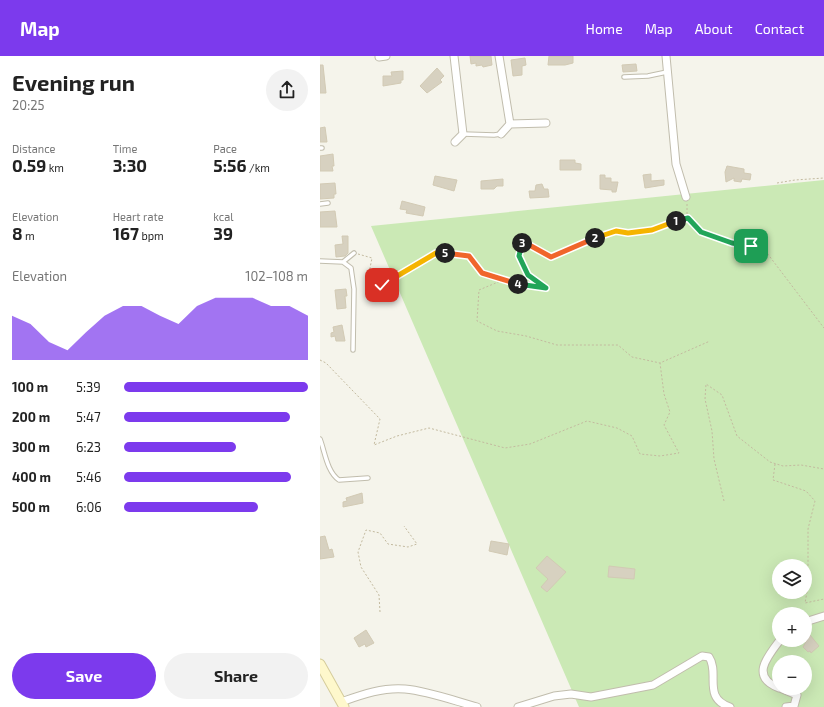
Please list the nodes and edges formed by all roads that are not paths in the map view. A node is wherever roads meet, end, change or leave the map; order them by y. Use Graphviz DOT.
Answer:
graph roads {
  1 [pos="454,56"];
  2 [pos="500,56"];
  3 [pos="666,56"];
  4 [pos="667,72"];
  5 [pos="624,77"];
  6 [pos="546,123"];
  7 [pos="510,124"];
  8 [pos="463,134"];
  9 [pos="501,134"];
  10 [pos="455,142"];
  11 [pos="686,197"];
  12 [pos="328,203"];
  13 [pos="320,204"];
  14 [pos="354,253"];
  15 [pos="320,261"];
  16 [pos="344,262"];
  17 [pos="354,350"];
  18 [pos="320,439"];
  19 [pos="368,478"];
  20 [pos="824,616"];
  21 [pos="812,620"];
  22 [pos="775,647"];
  23 [pos="320,664"];
  24 [pos="772,685"];
  25 [pos="796,695"];
  26 [pos="342,705"];
  27 [pos="477,707"];
  28 [pos="518,707"];
  29 [pos="730,707"];
  30 [pos="786,707"];
  1 -- 8 [label="street"];
  2 -- 7 [label="street"];
  3 -- 4 [label="street"];
  4 -- 5 [label="lane"];
  4 -- 11 [label="street"];
  6 -- 7 [label="street"];
  7 -- 9 [label="street"];
  8 -- 9 [label="lane"];
  8 -- 10 [label="street"];
  12 -- 13 [label="lane"];
  14 -- 16 [label="lane"];
  15 -- 16 [label="lane"];
  16 -- 17 [label="lane"];
  18 -- 19 [label="lane"];
  20 -- 21 [label="street"];
  22 -- 24 [label="street"];
  23 -- 26 [label="street"];
  25 -- 30 [label="street"];
  26 -- 27 [label="street"];
  28 -- 29 [label="street"];
}
